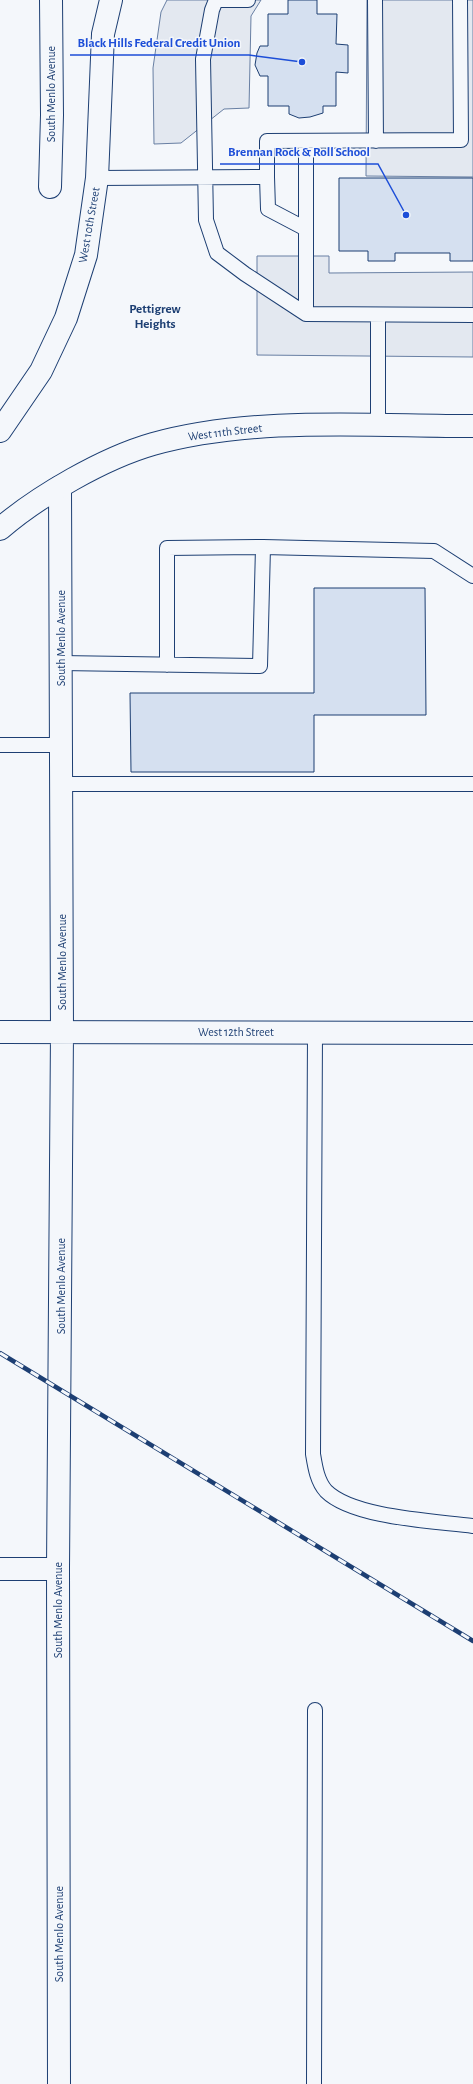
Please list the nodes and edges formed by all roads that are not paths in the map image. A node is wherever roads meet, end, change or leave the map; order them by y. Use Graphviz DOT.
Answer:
graph roads {
  1 [pos="51,0"];
  2 [pos="110,0"];
  3 [pos="216,0"];
  4 [pos="248,0"];
  5 [pos="375,0"];
  6 [pos="460,0"];
  7 [pos="467,55"];
  8 [pos="306,141"];
  9 [pos="376,141"];
  10 [pos="205,177"];
  11 [pos="267,177"];
  12 [pos="97,178"];
  13 [pos="50,187"];
  14 [pos="306,229"];
  15 [pos="306,314"];
  16 [pos="378,315"];
  17 [pos="473,315"];
  18 [pos="378,426"];
  19 [pos="473,426"];
  20 [pos="0,431"];
  21 [pos="60,487"];
  22 [pos="0,529"];
  23 [pos="263,547"];
  24 [pos="473,576"];
  25 [pos="61,663"];
  26 [pos="167,665"];
  27 [pos="0,745"];
  28 [pos="61,745"];
  29 [pos="61,784"];
  30 [pos="473,784"];
  31 [pos="0,1032"];
  32 [pos="62,1032"];
  33 [pos="315,1033"];
  34 [pos="473,1033"];
  35 [pos="473,1526"];
  36 [pos="0,1569"];
  37 [pos="58,1569"];
  38 [pos="315,1710"];
  39 [pos="59,2084"];
  40 [pos="314,2084"];
  1 -- 13 [label="street, South Menlo Avenue"];
  2 -- 12 [label="street, West 10th Street"];
  3 -- 4 [label="lane"];
  3 -- 10 [label="lane"];
  5 -- 9 [label="lane"];
  6 -- 7 [label="lane"];
  7 -- 9 [label="lane"];
  8 -- 9 [label="lane"];
  8 -- 11 [label="lane"];
  8 -- 14 [label="lane"];
  10 -- 11 [label="lane"];
  10 -- 12 [label="lane"];
  10 -- 15 [label="lane"];
  11 -- 14 [label="lane"];
  12 -- 20 [label="street, West 10th Street"];
  14 -- 15 [label="lane"];
  15 -- 16 [label="lane"];
  16 -- 17 [label="lane"];
  16 -- 18 [label="lane"];
  18 -- 19 [label="street, West 11th Street"];
  18 -- 21 [label="street, West 11th Street"];
  21 -- 22 [label="street, West 11th Street"];
  21 -- 25 [label="street, South Menlo Avenue"];
  23 -- 24 [label="lane"];
  23 -- 26 [label="lane"];
  23 -- 26 [label="lane"];
  25 -- 26 [label="lane"];
  25 -- 28 [label="street, South Menlo Avenue"];
  27 -- 28 [label="lane"];
  28 -- 29 [label="street, South Menlo Avenue"];
  29 -- 30 [label="lane"];
  29 -- 32 [label="street, South Menlo Avenue"];
  31 -- 32 [label="street, West 12th Street"];
  32 -- 33 [label="street, West 12th Street"];
  32 -- 37 [label="street, South Menlo Avenue"];
  33 -- 34 [label="street, West 12th Street"];
  33 -- 35 [label="lane"];
  36 -- 37 [label="street"];
  37 -- 39 [label="street, South Menlo Avenue"];
  38 -- 40 [label="lane"];
}
